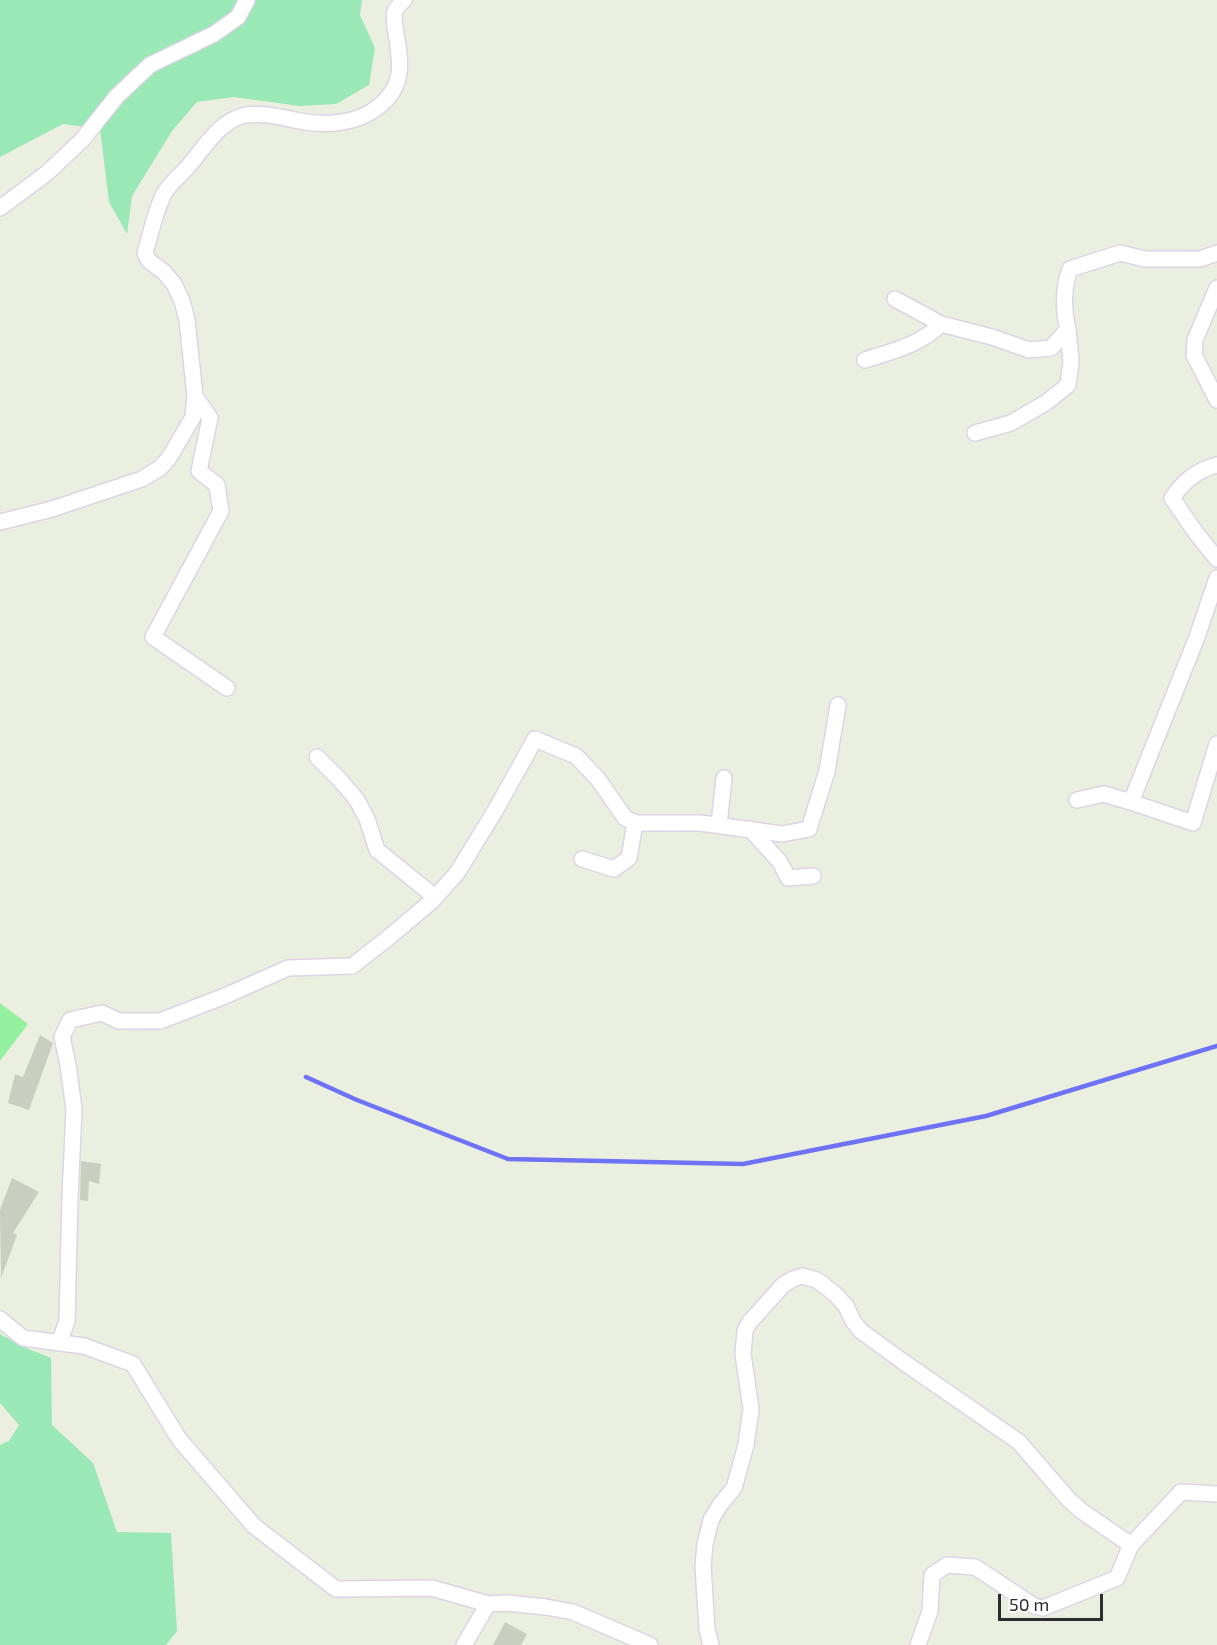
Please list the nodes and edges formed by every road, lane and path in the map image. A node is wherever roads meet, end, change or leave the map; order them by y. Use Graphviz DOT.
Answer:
graph roads {
  1 [pos="248,0"];
  2 [pos="404,0"];
  3 [pos="0,208"];
  4 [pos="1217,253"];
  5 [pos="1217,288"];
  6 [pos="895,299"];
  7 [pos="941,324"];
  8 [pos="1068,329"];
  9 [pos="865,360"];
  10 [pos="195,396"];
  11 [pos="1217,400"];
  12 [pos="975,433"];
  13 [pos="1217,465"];
  14 [pos="0,522"];
  15 [pos="1217,559"];
  16 [pos="1217,578"];
  17 [pos="227,688"];
  18 [pos="838,705"];
  19 [pos="1217,744"];
  20 [pos="317,757"];
  21 [pos="724,778"];
  22 [pos="1077,800"];
  23 [pos="1131,802"];
  24 [pos="635,823"];
  25 [pos="719,825"];
  26 [pos="750,829"];
  27 [pos="582,858"];
  28 [pos="813,876"];
  29 [pos="435,897"];
  30 [pos="0,1320"];
  31 [pos="59,1342"];
  32 [pos="1217,1494"];
  33 [pos="1131,1545"];
  34 [pos="488,1604"];
  35 [pos="464,1645"];
  36 [pos="650,1645"];
  37 [pos="711,1645"];
  38 [pos="918,1645"];
  1 -- 3 [label="street"];
  2 -- 10 [label="street"];
  4 -- 8 [label="street"];
  5 -- 11 [label="street"];
  6 -- 7 [label="street"];
  7 -- 8 [label="street"];
  7 -- 9 [label="street"];
  8 -- 12 [label="street"];
  10 -- 14 [label="street"];
  10 -- 17 [label="street"];
  13 -- 15 [label="street"];
  16 -- 23 [label="street"];
  18 -- 26 [label="street"];
  19 -- 23 [label="street"];
  20 -- 29 [label="street"];
  21 -- 25 [label="street"];
  22 -- 23 [label="street"];
  24 -- 25 [label="street"];
  24 -- 27 [label="street"];
  24 -- 29 [label="street"];
  25 -- 26 [label="street"];
  26 -- 28 [label="street"];
  29 -- 31 [label="street"];
  30 -- 31 [label="street"];
  31 -- 34 [label="street"];
  32 -- 33 [label="street"];
  33 -- 37 [label="street"];
  33 -- 38 [label="street"];
  34 -- 35 [label="street"];
  34 -- 36 [label="street"];
}
